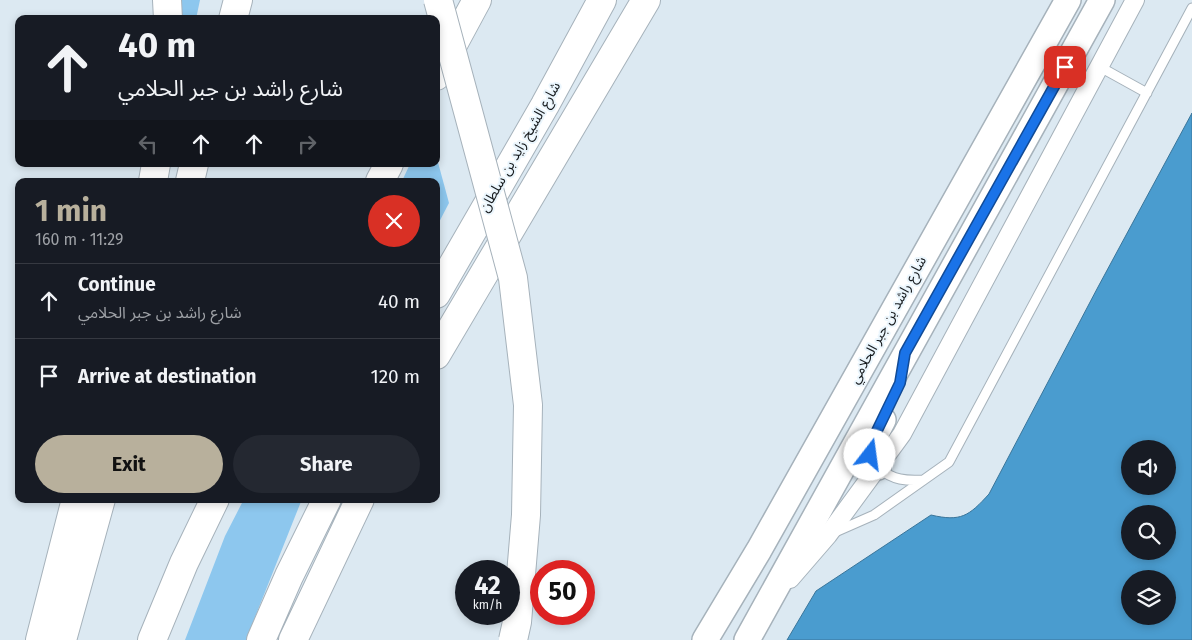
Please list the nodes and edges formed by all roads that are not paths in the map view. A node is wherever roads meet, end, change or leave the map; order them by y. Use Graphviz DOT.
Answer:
graph roads {
  1 [pos="167,0"];
  2 [pos="238,0"];
  3 [pos="438,0"];
  4 [pos="476,0"];
  5 [pos="602,0"];
  6 [pos="646,0"];
  7 [pos="1068,0"];
  8 [pos="1102,0"];
  9 [pos="1135,0"];
  10 [pos="1192,8"];
  11 [pos="168,15"];
  12 [pos="234,15"];
  13 [pos="1100,67"];
  14 [pos="440,68"];
  15 [pos="1147,93"];
  16 [pos="440,287"];
  17 [pos="440,348"];
  18 [pos="905,353"];
  19 [pos="878,467"];
  20 [pos="923,480"];
  21 [pos="75,503"];
  22 [pos="100,503"];
  23 [pos="213,503"];
  24 [pos="325,503"];
  25 [pos="358,503"];
  26 [pos="828,535"];
  27 [pos="765,608"];
  28 [pos="40,640"];
  29 [pos="62,640"];
  30 [pos="152,640"];
  31 [pos="261,640"];
  32 [pos="293,640"];
  33 [pos="514,640"];
  34 [pos="706,640"];
  35 [pos="747,640"];
  1 -- 11 [label="highway"];
  2 -- 12 [label="highway"];
  3 -- 33 [label="highway, bridge"];
  4 -- 14 [label="highway"];
  5 -- 16 [label="highway, شارع الشيخ زايد بن سلطان"];
  6 -- 17 [label="highway"];
  7 -- 34 [label="main road, شارع راشد بن جبر الحلامي"];
  8 -- 18 [label="main road"];
  9 -- 13 [label="street"];
  10 -- 15 [label="lane"];
  13 -- 15 [label="lane"];
  13 -- 19 [label="street"];
  15 -- 20 [label="lane"];
  18 -- 19 [label="main road"];
  18 -- 27 [label="main road"];
  19 -- 20 [label="lane"];
  19 -- 26 [label="street"];
  20 -- 26 [label="lane"];
  21 -- 28 [label="highway"];
  22 -- 29 [label="highway"];
  23 -- 30 [label="highway"];
  24 -- 31 [label="highway"];
  25 -- 32 [label="highway"];
  26 -- 27 [label="street"];
  27 -- 35 [label="main road"];
}
